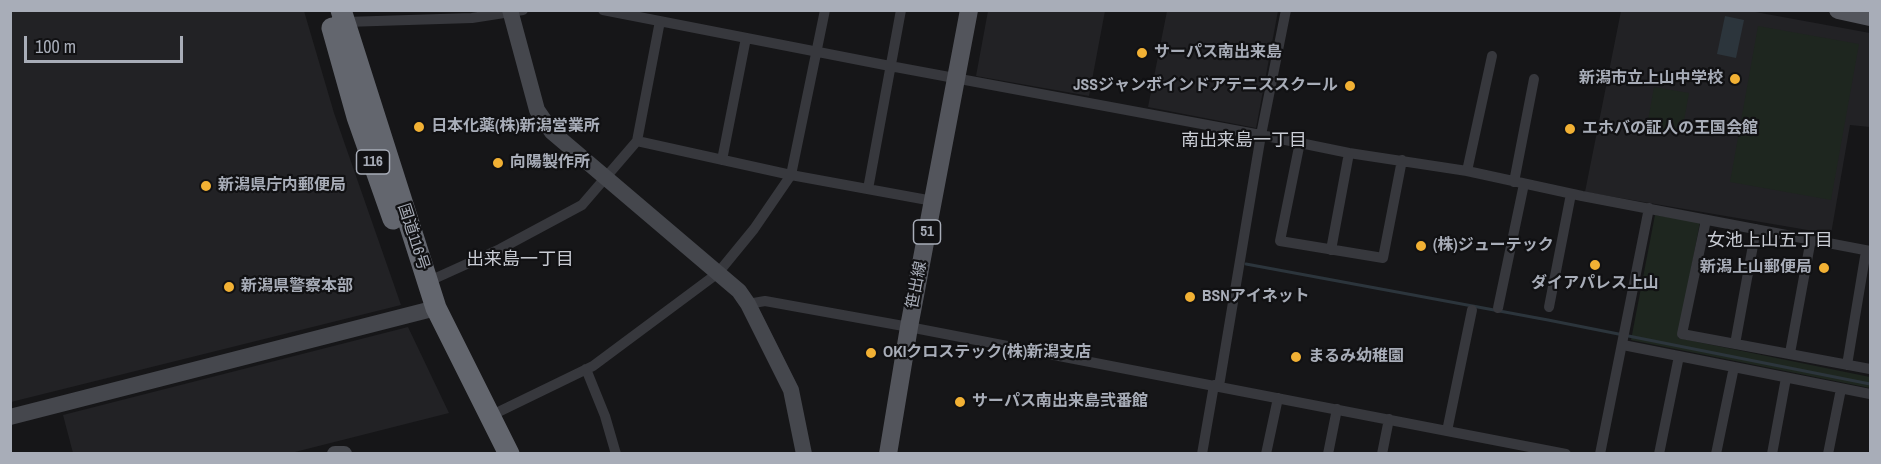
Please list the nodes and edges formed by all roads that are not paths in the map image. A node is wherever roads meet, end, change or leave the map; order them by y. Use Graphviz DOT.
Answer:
graph roads {
  1 [pos="603,10"];
  2 [pos="825,10"];
  3 [pos="900,10"];
  4 [pos="969,10"];
  5 [pos="1286,10"];
  6 [pos="1838,10"];
  7 [pos="514,11"];
  8 [pos="338,14"];
  9 [pos="391,15"];
  10 [pos="1870,17"];
  11 [pos="660,21"];
  12 [pos="746,38"];
  13 [pos="817,51"];
  14 [pos="1492,56"];
  15 [pos="890,66"];
  16 [pos="958,78"];
  17 [pos="1534,79"];
  18 [pos="1261,135"];
  19 [pos="637,141"];
  20 [pos="1300,142"];
  21 [pos="1348,153"];
  22 [pos="722,160"];
  23 [pos="1402,160"];
  24 [pos="1467,171"];
  25 [pos="792,175"];
  26 [pos="605,178"];
  27 [pos="1519,183"];
  28 [pos="867,189"];
  29 [pos="1571,194"];
  30 [pos="933,201"];
  31 [pos="1649,208"];
  32 [pos="1706,220"];
  33 [pos="1756,229"];
  34 [pos="1811,239"];
  35 [pos="1331,250"];
  36 [pos="1868,251"];
  37 [pos="718,273"];
  38 [pos="427,282"];
  39 [pos="748,303"];
  40 [pos="1549,307"];
  41 [pos="1498,308"];
  42 [pos="431,309"];
  43 [pos="1472,310"];
  44 [pos="909,327"];
  45 [pos="1623,342"];
  46 [pos="1735,344"];
  47 [pos="1790,353"];
  48 [pos="1678,356"];
  49 [pos="1846,365"];
  50 [pos="1734,367"];
  51 [pos="586,369"];
  52 [pos="1870,369"];
  53 [pos="1786,378"];
  54 [pos="1216,386"];
  55 [pos="1841,389"];
  56 [pos="1870,394"];
  57 [pos="1278,398"];
  58 [pos="1337,409"];
  59 [pos="490,416"];
  60 [pos="10,417"];
  61 [pos="1389,419"];
  62 [pos="1447,431"];
  63 [pos="335,453"];
  64 [pos="344,453"];
  65 [pos="494,453"];
  66 [pos="509,453"];
  67 [pos="616,453"];
  68 [pos="804,453"];
  69 [pos="888,453"];
  70 [pos="1202,453"];
  71 [pos="1266,453"];
  72 [pos="1328,453"];
  73 [pos="1382,453"];
  74 [pos="1566,453"];
  75 [pos="1600,453"];
  76 [pos="1659,453"];
  77 [pos="1716,453"];
  78 [pos="1772,453"];
  79 [pos="1828,453"];
  1 -- 11 [label="street"];
  2 -- 13 [label="street"];
  3 -- 15 [label="street"];
  4 -- 16 [label="main road, 笹出線 / 51"];
  5 -- 18 [label="street"];
  6 -- 10 [label="main road"];
  7 -- 9 [label="street"];
  7 -- 26 [label="street"];
  8 -- 9 [label="street"];
  8 -- 38 [label="highway, 国道116号 / 116"];
  8 -- 42 [label="highway, 国道116号 / 116"];
  11 -- 12 [label="street"];
  11 -- 19 [label="street"];
  12 -- 13 [label="street"];
  12 -- 22 [label="street"];
  13 -- 15 [label="street"];
  13 -- 25 [label="street"];
  14 -- 24 [label="street"];
  15 -- 16 [label="street"];
  15 -- 28 [label="street"];
  16 -- 18 [label="street"];
  16 -- 30 [label="main road, 笹出線 / 51"];
  17 -- 27 [label="street"];
  18 -- 20 [label="street"];
  18 -- 54 [label="street"];
  19 -- 22 [label="street"];
  19 -- 26 [label="street"];
  20 -- 21 [label="street"];
  20 -- 35 [label="street"];
  21 -- 23 [label="street"];
  21 -- 35 [label="street"];
  22 -- 25 [label="street"];
  23 -- 24 [label="street"];
  23 -- 35 [label="street"];
  24 -- 27 [label="street"];
  25 -- 28 [label="street"];
  25 -- 37 [label="street"];
  26 -- 37 [label="street"];
  26 -- 38 [label="street"];
  27 -- 29 [label="street"];
  27 -- 41 [label="street"];
  28 -- 30 [label="street"];
  29 -- 31 [label="street"];
  29 -- 40 [label="street"];
  30 -- 44 [label="main road, 笹出線 / 51"];
  31 -- 32 [label="street"];
  31 -- 45 [label="street"];
  32 -- 33 [label="street"];
  32 -- 46 [label="street"];
  33 -- 34 [label="street"];
  33 -- 46 [label="street"];
  34 -- 36 [label="street"];
  34 -- 47 [label="street"];
  36 -- 49 [label="street"];
  37 -- 39 [label="street"];
  37 -- 51 [label="street"];
  38 -- 42 [label="highway, 国道116号 / 116"];
  39 -- 44 [label="street"];
  39 -- 68 [label="street"];
  42 -- 59 [label="highway, 国道116号 / 116"];
  42 -- 60 [label="street"];
  42 -- 65 [label="highway, 国道116号 / 116"];
  43 -- 62 [label="street"];
  44 -- 54 [label="street"];
  44 -- 69 [label="main road, 笹出線 / 51"];
  45 -- 48 [label="street"];
  45 -- 75 [label="street"];
  46 -- 47 [label="street"];
  47 -- 49 [label="street"];
  48 -- 50 [label="street"];
  48 -- 76 [label="street"];
  49 -- 52 [label="street"];
  50 -- 53 [label="street"];
  50 -- 77 [label="street"];
  51 -- 59 [label="street"];
  51 -- 67 [label="street"];
  53 -- 55 [label="street"];
  53 -- 78 [label="street"];
  54 -- 57 [label="street"];
  54 -- 70 [label="street"];
  55 -- 56 [label="street"];
  55 -- 79 [label="street"];
  57 -- 58 [label="street"];
  57 -- 71 [label="street"];
  58 -- 61 [label="street"];
  58 -- 72 [label="street"];
  59 -- 66 [label="highway, 国道116号 / 116"];
  61 -- 62 [label="street"];
  61 -- 73 [label="street"];
  62 -- 74 [label="street"];
  63 -- 64 [label="street"];
}
